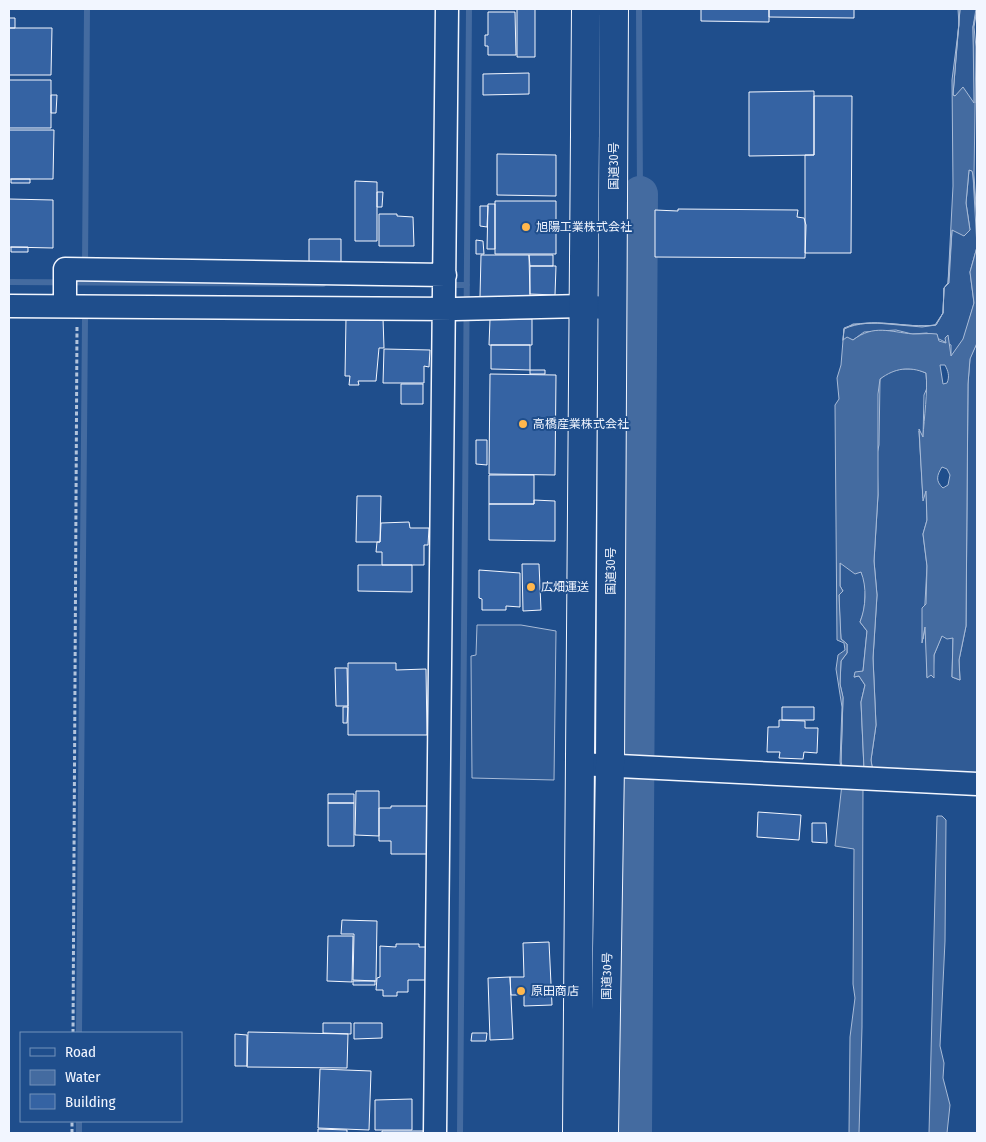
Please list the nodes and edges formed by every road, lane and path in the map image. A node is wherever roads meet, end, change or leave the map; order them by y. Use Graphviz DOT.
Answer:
graph roads {
  1 [pos="447,9"];
  2 [pos="586,9"];
  3 [pos="614,9"];
  4 [pos="85,286"];
  5 [pos="452,297"];
  6 [pos="9,306"];
  7 [pos="583,306"];
  8 [pos="614,309"];
  9 [pos="579,764"];
  10 [pos="617,766"];
  11 [pos="977,784"];
  12 [pos="73,1032"];
  13 [pos="435,1133"];
  14 [pos="577,1133"];
  15 [pos="604,1133"];
  1 -- 5 [label="street"];
  2 -- 7 [label="highway"];
  3 -- 8 [label="highway, 国道30号"];
  4 -- 5 [label="street"];
  4 -- 5 [label="street"];
  4 -- 6 [label="street"];
  4 -- 12 [label="path"];
  5 -- 7 [label="street"];
  5 -- 13 [label="street"];
  7 -- 8 [label="street"];
  7 -- 9 [label="highway"];
  8 -- 10 [label="highway, 国道30号"];
  9 -- 10 [label="street"];
  9 -- 14 [label="highway"];
  10 -- 11 [label="street"];
  10 -- 15 [label="highway, 国道30号"];
}
